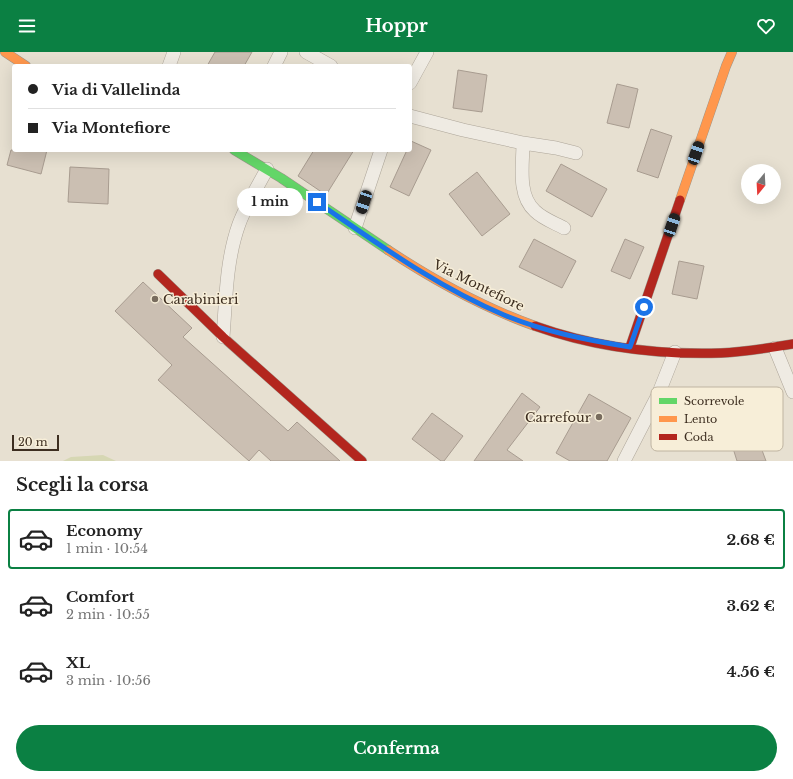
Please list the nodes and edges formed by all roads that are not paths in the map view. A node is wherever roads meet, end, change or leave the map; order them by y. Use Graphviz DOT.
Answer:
graph roads {
  1 [pos="5,52"];
  2 [pos="174,52"];
  3 [pos="282,52"];
  4 [pos="306,52"];
  5 [pos="427,52"];
  6 [pos="732,52"];
  7 [pos="23,64"];
  8 [pos="170,64"];
  9 [pos="275,64"];
  10 [pos="327,64"];
  11 [pos="412,78"];
  12 [pos="412,117"];
  13 [pos="524,143"];
  14 [pos="237,152"];
  15 [pos="380,152"];
  16 [pos="576,153"];
  17 [pos="267,169"];
  18 [pos="355,228"];
  19 [pos="564,228"];
  20 [pos="158,274"];
  21 [pos="223,337"];
  22 [pos="793,344"];
  23 [pos="630,347"];
  24 [pos="775,348"];
  25 [pos="676,352"];
  26 [pos="661,387"];
  27 [pos="793,392"];
  28 [pos="651,409"];
  29 [pos="362,461"];
  30 [pos="624,461"];
  1 -- 7 [label="main road"];
  2 -- 8 [label="street"];
  3 -- 9 [label="street"];
  4 -- 10 [label="street"];
  5 -- 11 [label="street"];
  6 -- 23 [label="main road"];
  12 -- 13 [label="street"];
  13 -- 16 [label="street"];
  13 -- 19 [label="street"];
  14 -- 17 [label="main road, Via Montefiore"];
  15 -- 18 [label="street"];
  17 -- 18 [label="main road, Via Montefiore"];
  17 -- 21 [label="street"];
  18 -- 23 [label="main road, Via Montefiore"];
  20 -- 21 [label="main road"];
  21 -- 29 [label="main road"];
  22 -- 24 [label="main road, Via Montefiore"];
  23 -- 25 [label="main road, Via Montefiore"];
  24 -- 25 [label="main road, Via Montefiore"];
  24 -- 27 [label="street"];
  25 -- 26 [label="street"];
  28 -- 30 [label="street"];
}
